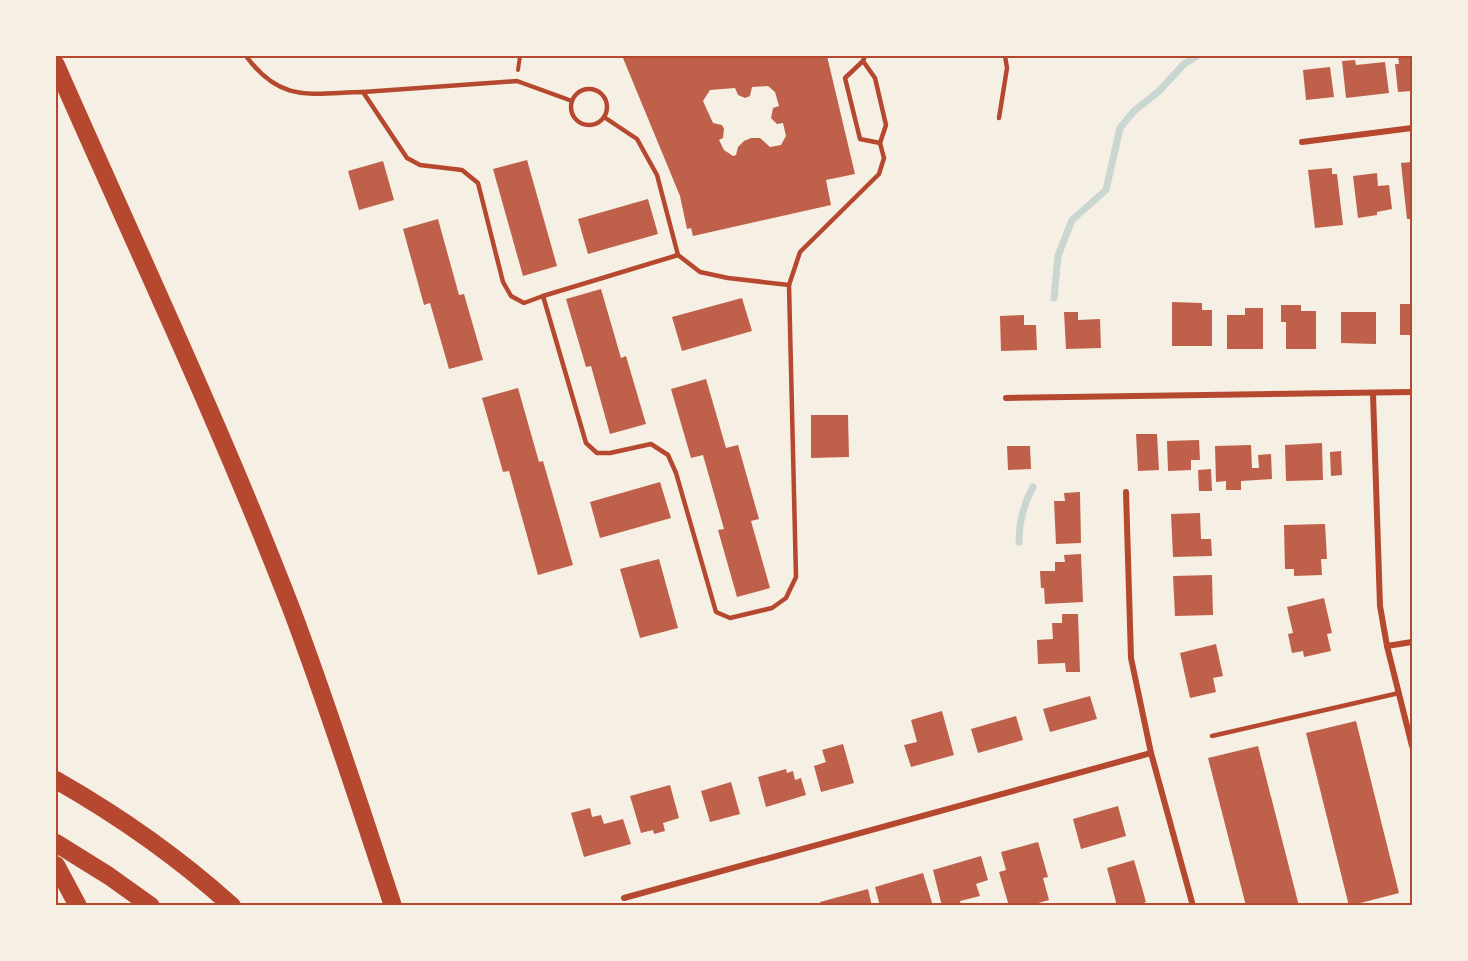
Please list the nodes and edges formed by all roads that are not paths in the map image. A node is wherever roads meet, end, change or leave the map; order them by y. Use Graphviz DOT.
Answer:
graph roads {
  1 [pos="246,56"];
  2 [pos="1005,56"];
  3 [pos="864,58"];
  4 [pos="56,64"];
  5 [pos="363,92"];
  6 [pos="572,101"];
  7 [pos="603,117"];
  8 [pos="999,118"];
  9 [pos="1413,128"];
  10 [pos="1302,142"];
  11 [pos="880,143"];
  12 [pos="678,255"];
  13 [pos="789,285"];
  14 [pos="543,296"];
  15 [pos="1413,392"];
  16 [pos="1373,394"];
  17 [pos="1006,398"];
  18 [pos="1126,492"];
  19 [pos="1413,642"];
  20 [pos="1387,646"];
  21 [pos="1399,693"];
  22 [pos="1212,736"];
  23 [pos="1413,746"];
  24 [pos="1151,753"];
  25 [pos="56,780"];
  26 [pos="56,843"];
  27 [pos="56,865"];
  28 [pos="624,898"];
  29 [pos="78,906"];
  30 [pos="151,906"];
  31 [pos="232,906"];
  32 [pos="393,906"];
  33 [pos="1193,906"];
  1 -- 5 [label="lane"];
  2 -- 8 [label="lane"];
  3 -- 11 [label="lane"];
  3 -- 11 [label="lane"];
  4 -- 32 [label="highway"];
  5 -- 6 [label="lane"];
  5 -- 14 [label="lane"];
  6 -- 7 [label="lane"];
  6 -- 7 [label="lane"];
  7 -- 12 [label="lane"];
  9 -- 10 [label="street"];
  11 -- 13 [label="lane"];
  12 -- 13 [label="lane"];
  12 -- 14 [label="lane"];
  13 -- 14 [label="lane"];
  15 -- 16 [label="street"];
  16 -- 17 [label="street"];
  16 -- 20 [label="street"];
  18 -- 24 [label="street"];
  19 -- 20 [label="street"];
  20 -- 21 [label="street"];
  21 -- 22 [label="lane"];
  21 -- 23 [label="street"];
  24 -- 28 [label="street"];
  24 -- 33 [label="street"];
  25 -- 31 [label="highway"];
  26 -- 30 [label="highway"];
  27 -- 29 [label="highway"];
}
